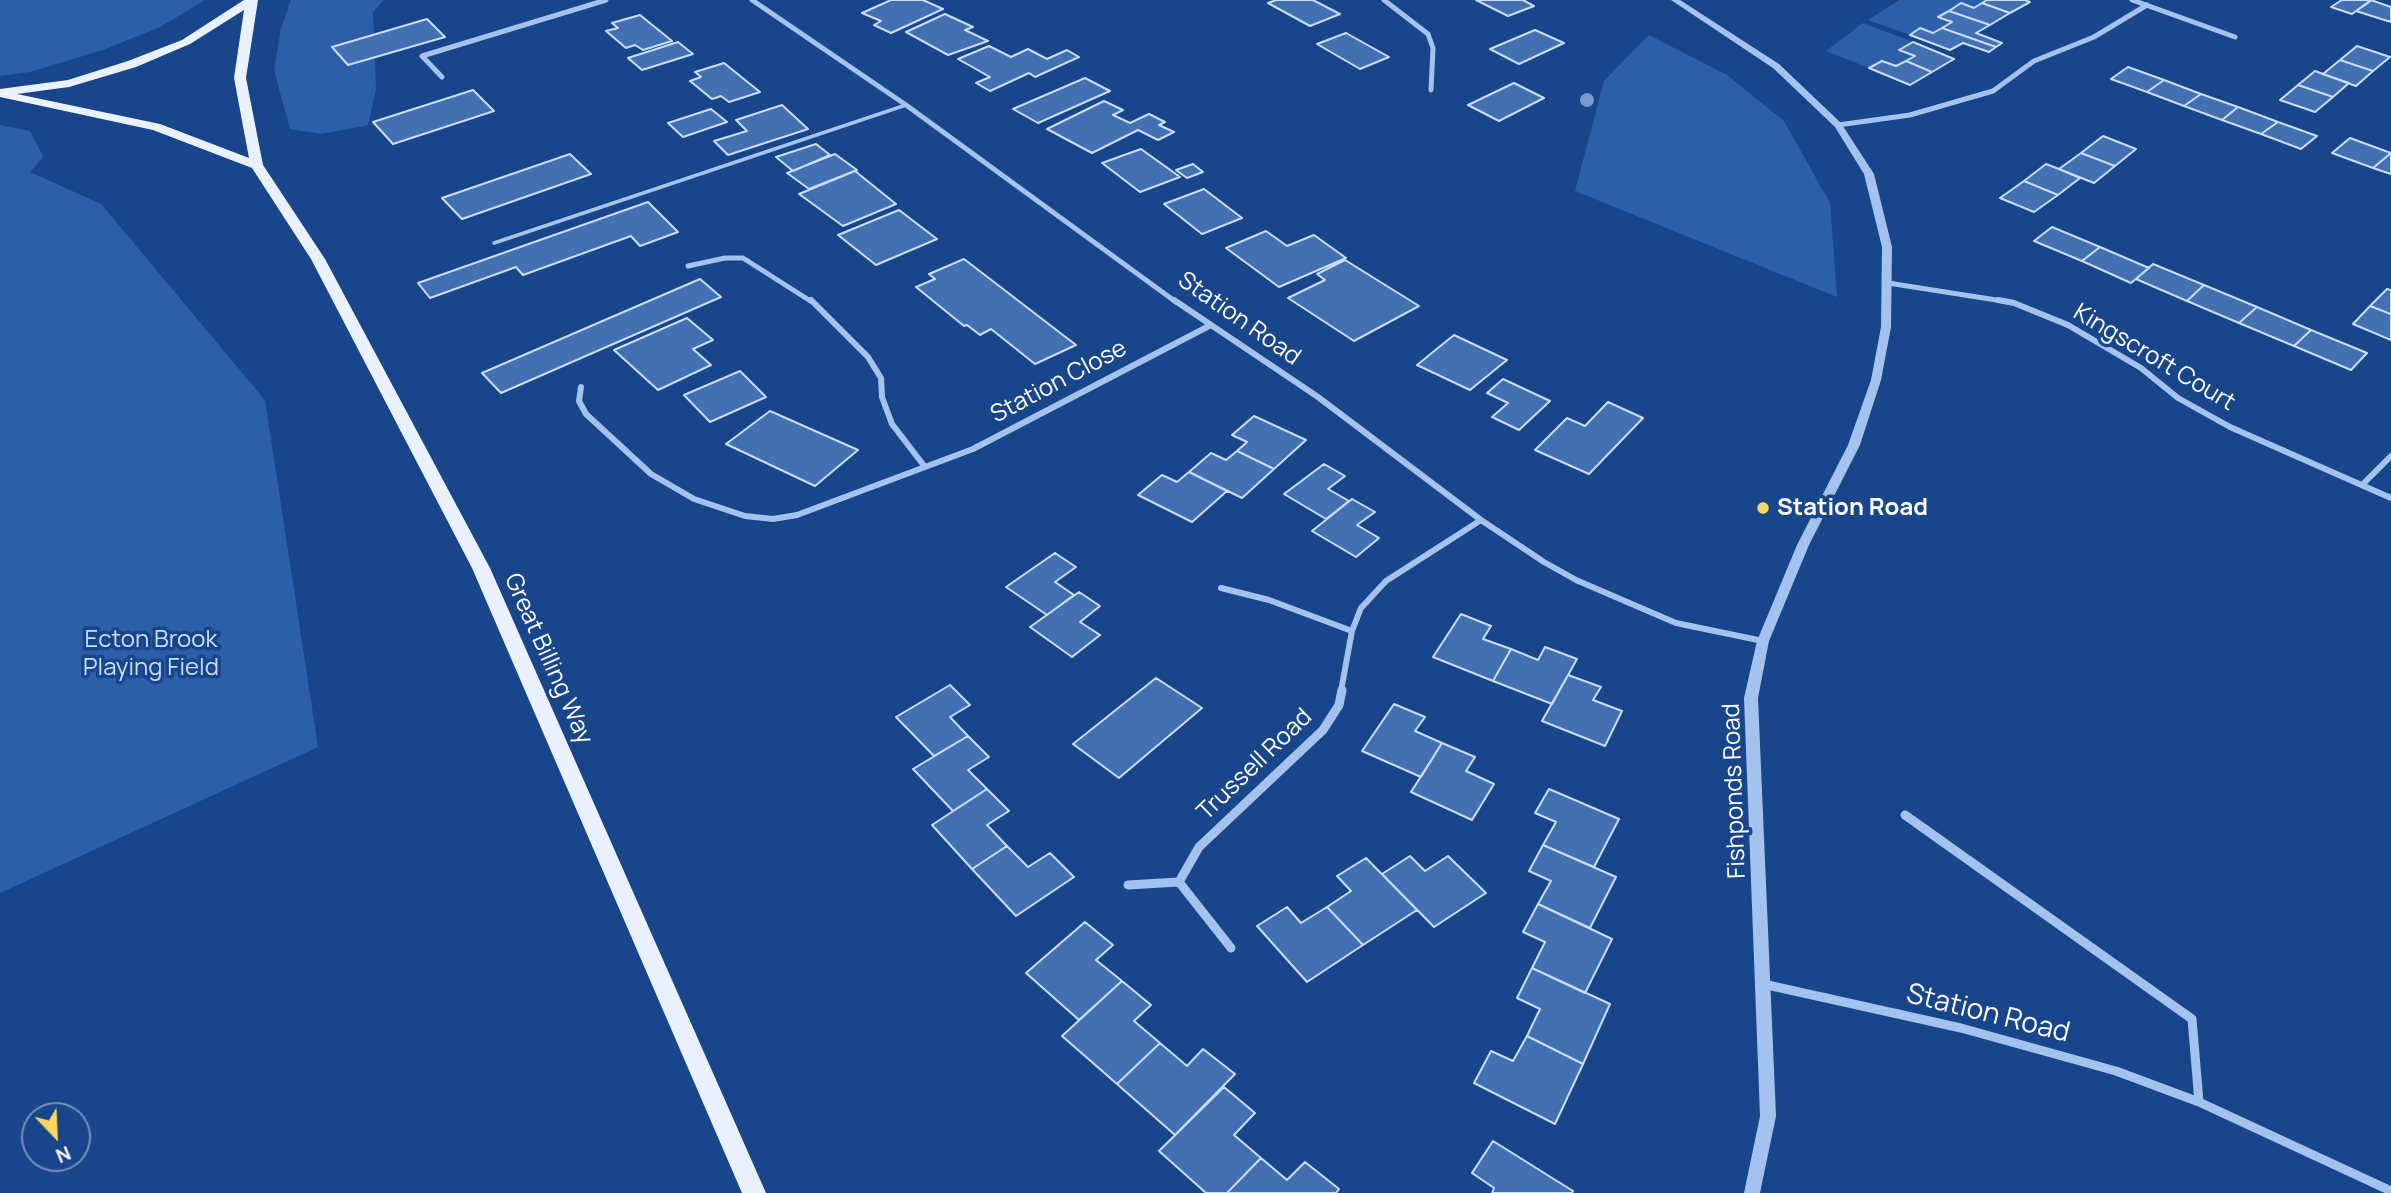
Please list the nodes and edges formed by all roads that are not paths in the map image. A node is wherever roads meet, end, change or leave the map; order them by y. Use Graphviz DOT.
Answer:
graph roads {
  1 [pos="606,0"];
  2 [pos="752,0"];
  3 [pos="1384,0"];
  4 [pos="1675,0"];
  5 [pos="2132,0"];
  6 [pos="251,1"];
  7 [pos="2147,5"];
  8 [pos="2235,37"];
  9 [pos="442,77"];
  10 [pos="1431,90"];
  11 [pos="0,94"];
  12 [pos="906,105"];
  13 [pos="1838,125"];
  14 [pos="257,165"];
  15 [pos="494,243"];
  16 [pos="688,267"];
  17 [pos="1888,283"];
  18 [pos="1209,326"];
  19 [pos="581,387"];
  20 [pos="2391,456"];
  21 [pos="925,467"];
  22 [pos="2362,485"];
  23 [pos="2391,498"];
  24 [pos="1481,520"];
  25 [pos="1222,588"];
  26 [pos="1352,631"];
  27 [pos="1763,641"];
  28 [pos="1905,815"];
  29 [pos="1179,882"];
  30 [pos="1128,885"];
  31 [pos="1231,948"];
  32 [pos="1762,984"];
  33 [pos="2199,1102"];
  34 [pos="2391,1191"];
  35 [pos="754,1193"];
  36 [pos="1752,1193"];
  1 -- 9 [label="street"];
  2 -- 12 [label="street, Station Road"];
  3 -- 10 [label="street"];
  4 -- 13 [label="street, Fishponds Road"];
  5 -- 7 [label="street"];
  6 -- 11 [label="main road"];
  6 -- 14 [label="main road, Great Billing Way"];
  7 -- 8 [label="street"];
  7 -- 13 [label="street"];
  11 -- 14 [label="main road"];
  12 -- 15 [label="lane"];
  12 -- 18 [label="street, Station Road"];
  13 -- 17 [label="street, Fishponds Road"];
  14 -- 35 [label="main road, Great Billing Way"];
  16 -- 21 [label="street"];
  17 -- 22 [label="street, Kingscroft Court"];
  17 -- 27 [label="street, Fishponds Road"];
  18 -- 21 [label="street, Station Close"];
  18 -- 24 [label="street, Station Road"];
  19 -- 21 [label="street, Station Close"];
  20 -- 22 [label="street"];
  22 -- 23 [label="street, Kingscroft Court"];
  24 -- 26 [label="street, Trussell Road"];
  24 -- 27 [label="street, Station Road"];
  25 -- 26 [label="street"];
  26 -- 29 [label="street, Trussell Road"];
  27 -- 32 [label="street, Fishponds Road"];
  28 -- 33 [label="street"];
  29 -- 30 [label="street"];
  29 -- 31 [label="street"];
  32 -- 33 [label="street, Station Road"];
  32 -- 36 [label="street, Fishponds Road"];
  33 -- 34 [label="street, Station Road"];
}
